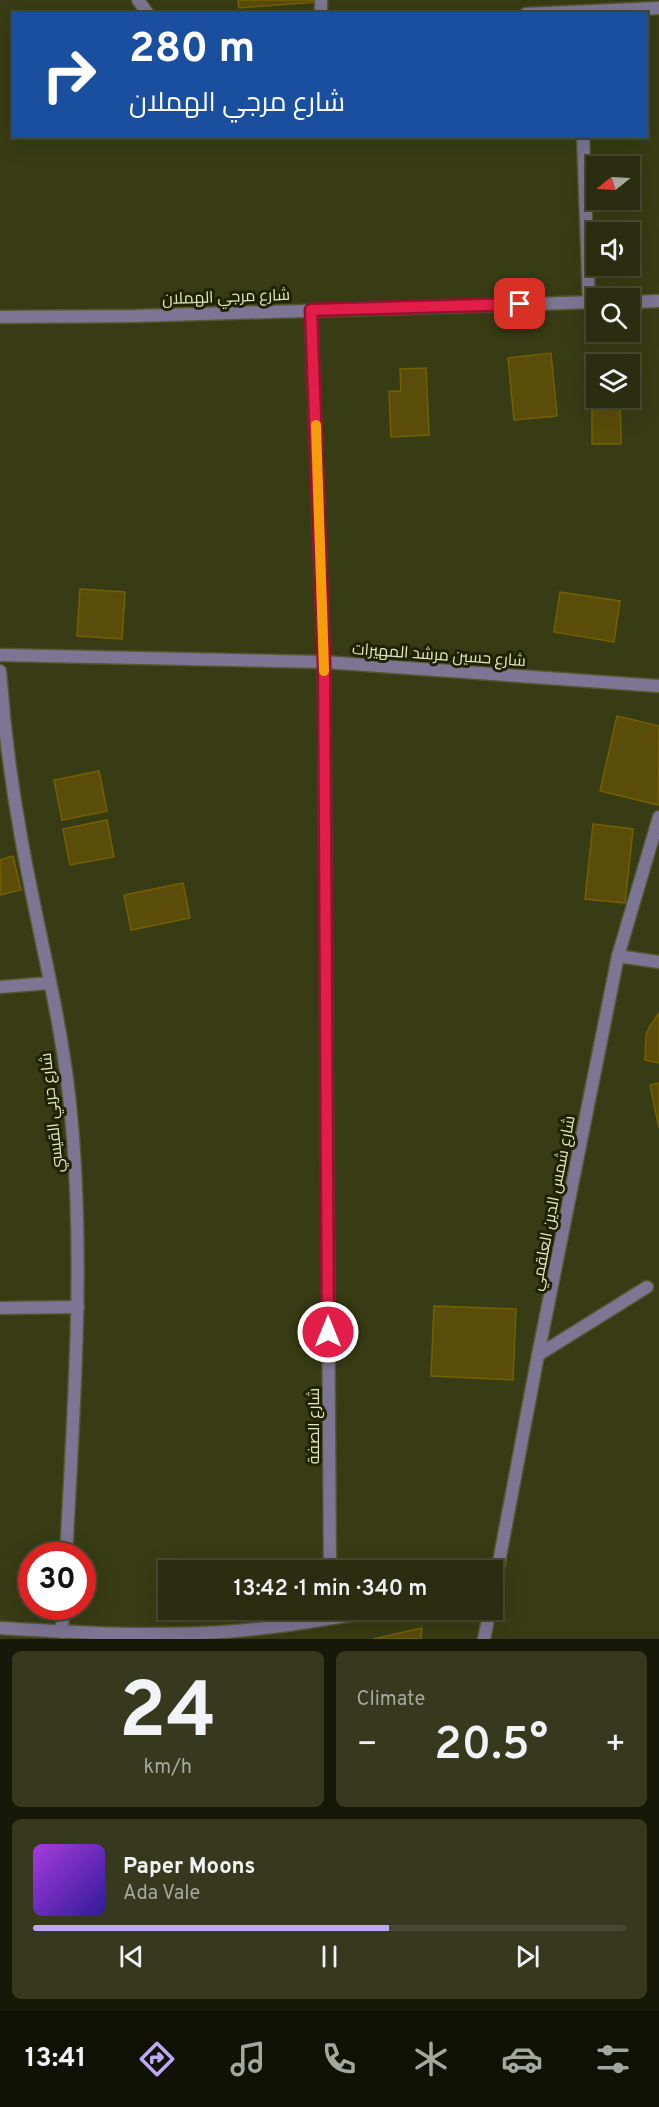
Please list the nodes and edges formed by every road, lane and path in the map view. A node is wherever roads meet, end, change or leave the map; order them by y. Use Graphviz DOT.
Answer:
graph roads {
  1 [pos="659,8"];
  2 [pos="578,12"];
  3 [pos="583,138"];
  4 [pos="592,288"];
  5 [pos="659,301"];
  6 [pos="586,302"];
  7 [pos="640,302"];
  8 [pos="311,310"];
  9 [pos="0,317"];
  10 [pos="0,655"];
  11 [pos="324,662"];
  12 [pos="0,671"];
  13 [pos="659,686"];
  14 [pos="659,817"];
  15 [pos="618,956"];
  16 [pos="659,962"];
  17 [pos="50,983"];
  18 [pos="0,987"];
  19 [pos="647,1287"];
  20 [pos="0,1308"];
  21 [pos="78,1308"];
  22 [pos="538,1355"];
  23 [pos="67,1542"];
  24 [pos="330,1560"];
  25 [pos="498,1560"];
  26 [pos="62,1620"];
  27 [pos="290,1620"];
  28 [pos="488,1620"];
  29 [pos="0,1628"];
  30 [pos="62,1632"];
  31 [pos="484,1639"];
  1 -- 2 [label="street"];
  3 -- 4 [label="street"];
  5 -- 7 [label="street"];
  6 -- 8 [label="street, شارع مرجي الهملان"];
  8 -- 9 [label="street, شارع مرجي الهملان"];
  8 -- 11 [label="street, شارع الصفة"];
  10 -- 11 [label="street, شارع حسين مرشد المهيرات"];
  11 -- 13 [label="street, شارع حسين مرشد المهيرات"];
  11 -- 24 [label="street, شارع الصفة"];
  12 -- 17 [label="street, شارع حربي القيسي"];
  14 -- 15 [label="street, شارع شمس الدين العلقمي"];
  15 -- 16 [label="street"];
  15 -- 22 [label="street, شارع شمس الدين العلقمي"];
  17 -- 18 [label="street"];
  17 -- 21 [label="street, شارع حربي القيسي"];
  19 -- 22 [label="street"];
  20 -- 21 [label="street"];
  21 -- 23 [label="street, شارع حربي القيسي"];
  22 -- 25 [label="street, شارع شمس الدين العلقمي"];
  26 -- 30 [label="street"];
  27 -- 30 [label="street"];
  28 -- 31 [label="street"];
  29 -- 30 [label="street"];
}
